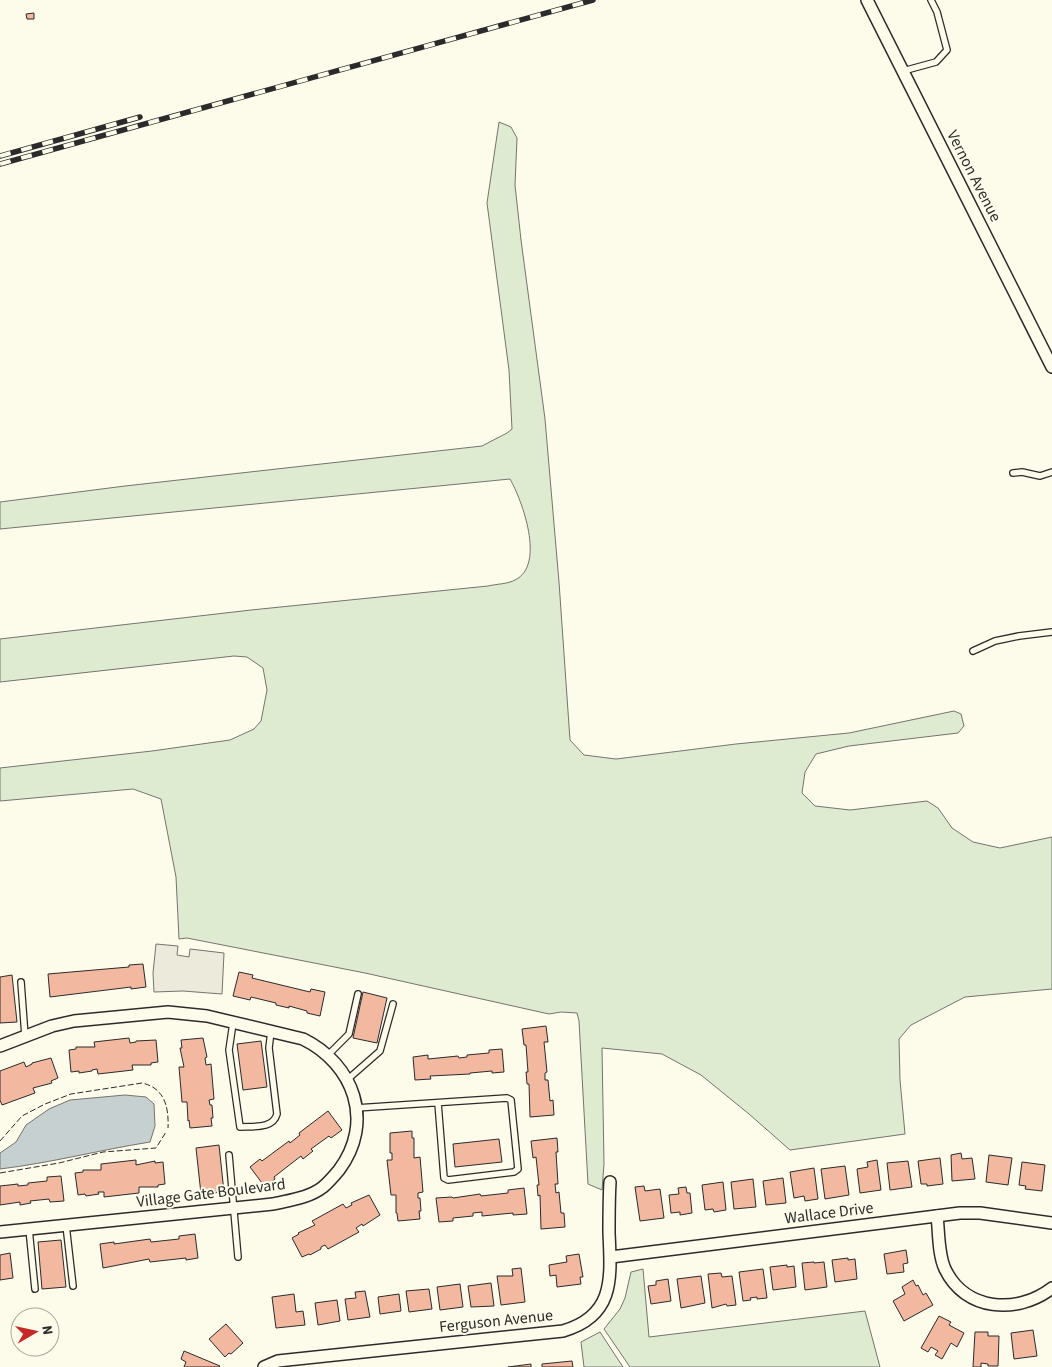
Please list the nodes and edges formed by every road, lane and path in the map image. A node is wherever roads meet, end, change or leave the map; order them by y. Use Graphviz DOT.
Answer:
graph roads {
  1 [pos="867,0"];
  2 [pos="931,0"];
  3 [pos="903,71"];
  4 [pos="1052,367"];
  5 [pos="1052,472"];
  6 [pos="1013,473"];
  7 [pos="1052,632"];
  8 [pos="973,651"];
  9 [pos="21,982"];
  10 [pos="358,994"];
  11 [pos="393,1004"];
  12 [pos="234,1023"];
  13 [pos="271,1031"];
  14 [pos="25,1036"];
  15 [pos="0,1046"];
  16 [pos="328,1055"];
  17 [pos="348,1080"];
  18 [pos="438,1103"];
  19 [pos="356,1108"];
  20 [pos="229,1154"];
  21 [pos="610,1182"];
  22 [pos="233,1208"];
  23 [pos="938,1216"];
  24 [pos="1052,1223"];
  25 [pos="66,1225"];
  26 [pos="29,1229"];
  27 [pos="0,1232"];
  28 [pos="238,1257"];
  29 [pos="611,1258"];
  30 [pos="73,1286"];
  31 [pos="1052,1288"];
  32 [pos="36,1289"];
  33 [pos="264,1367"];
  1 -- 3 [label="street, Vernon Avenue"];
  2 -- 3 [label="lane"];
  3 -- 4 [label="street, Vernon Avenue"];
  5 -- 6 [label="lane"];
  7 -- 8 [label="lane"];
  9 -- 14 [label="lane"];
  10 -- 16 [label="lane"];
  11 -- 17 [label="lane"];
  12 -- 13 [label="street, Village Gate Boulevard"];
  12 -- 13 [label="lane"];
  12 -- 14 [label="street, Village Gate Boulevard"];
  13 -- 16 [label="street, Village Gate Boulevard"];
  14 -- 15 [label="street, Village Gate Boulevard"];
  16 -- 17 [label="street, Village Gate Boulevard"];
  17 -- 19 [label="street, Village Gate Boulevard"];
  18 -- 18 [label="lane"];
  18 -- 19 [label="lane"];
  19 -- 22 [label="street, Village Gate Boulevard"];
  20 -- 22 [label="lane"];
  21 -- 29 [label="street, Ferguson Avenue"];
  22 -- 25 [label="street, Village Gate Boulevard"];
  22 -- 28 [label="lane"];
  23 -- 24 [label="street, Wallace Drive"];
  23 -- 29 [label="street, Wallace Drive"];
  23 -- 31 [label="street"];
  25 -- 26 [label="street, Village Gate Boulevard"];
  25 -- 30 [label="lane"];
  26 -- 27 [label="street, Village Gate Boulevard"];
  26 -- 32 [label="lane"];
  29 -- 33 [label="street, Ferguson Avenue"];
}
